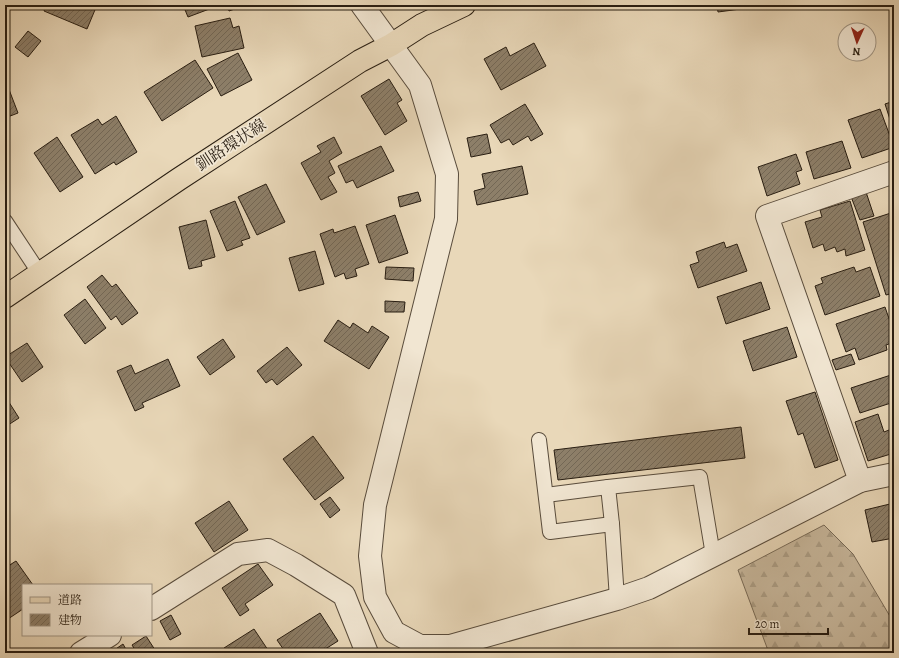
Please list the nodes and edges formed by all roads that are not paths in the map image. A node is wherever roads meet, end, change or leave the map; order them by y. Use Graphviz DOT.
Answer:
graph roads {
  1 [pos="362,5"];
  2 [pos="464,5"];
  3 [pos="390,45"];
  4 [pos="894,172"];
  5 [pos="5,221"];
  6 [pos="40,274"];
  7 [pos="5,298"];
  8 [pos="539,440"];
  9 [pos="894,474"];
  10 [pos="860,481"];
  11 [pos="608,487"];
  12 [pos="546,495"];
  13 [pos="612,524"];
  14 [pos="712,555"];
  15 [pos="617,599"];
  16 [pos="152,608"];
  17 [pos="108,636"];
  18 [pos="422,650"];
  19 [pos="81,653"];
  20 [pos="367,653"];
  1 -- 3 [label="street"];
  2 -- 3 [label="main road, 釧路環状線"];
  3 -- 6 [label="main road, 釧路環状線"];
  3 -- 18 [label="street"];
  4 -- 10 [label="street"];
  5 -- 6 [label="lane"];
  6 -- 7 [label="main road, 釧路環状線"];
  8 -- 12 [label="lane"];
  9 -- 10 [label="street"];
  10 -- 14 [label="street"];
  11 -- 12 [label="lane"];
  11 -- 13 [label="lane"];
  11 -- 14 [label="lane"];
  12 -- 13 [label="lane"];
  13 -- 15 [label="lane"];
  14 -- 15 [label="street"];
  15 -- 18 [label="street"];
  16 -- 20 [label="street"];
  17 -- 19 [label="street"];
}
